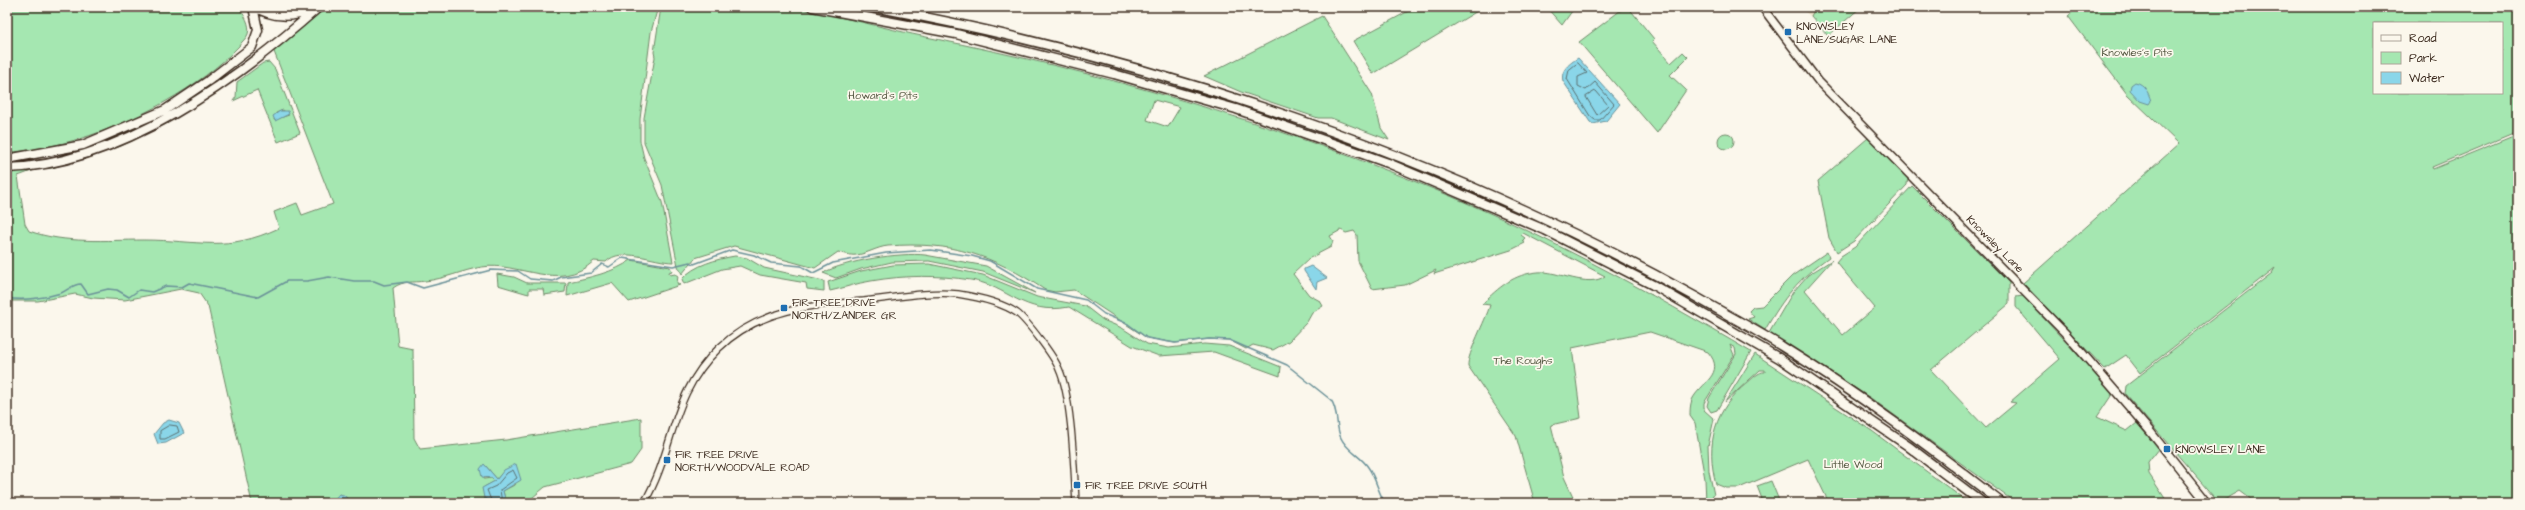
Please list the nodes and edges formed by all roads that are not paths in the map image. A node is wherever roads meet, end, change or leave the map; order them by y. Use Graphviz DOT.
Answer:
graph roads {
  1 [pos="254,7"];
  2 [pos="318,7"];
  3 [pos="812,7"];
  4 [pos="874,7"];
  5 [pos="1762,7"];
  6 [pos="7,159"];
  7 [pos="7,168"];
  8 [pos="644,503"];
  9 [pos="1076,503"];
  10 [pos="1983,503"];
  11 [pos="2002,503"];
  12 [pos="2207,503"];
  1 -- 2 [label="highway"];
  1 -- 6 [label="highway"];
  2 -- 7 [label="highway"];
  3 -- 10 [label="highway"];
  4 -- 11 [label="highway"];
  5 -- 12 [label="main road, Knowsley Lane"];
  8 -- 9 [label="street"];
}
